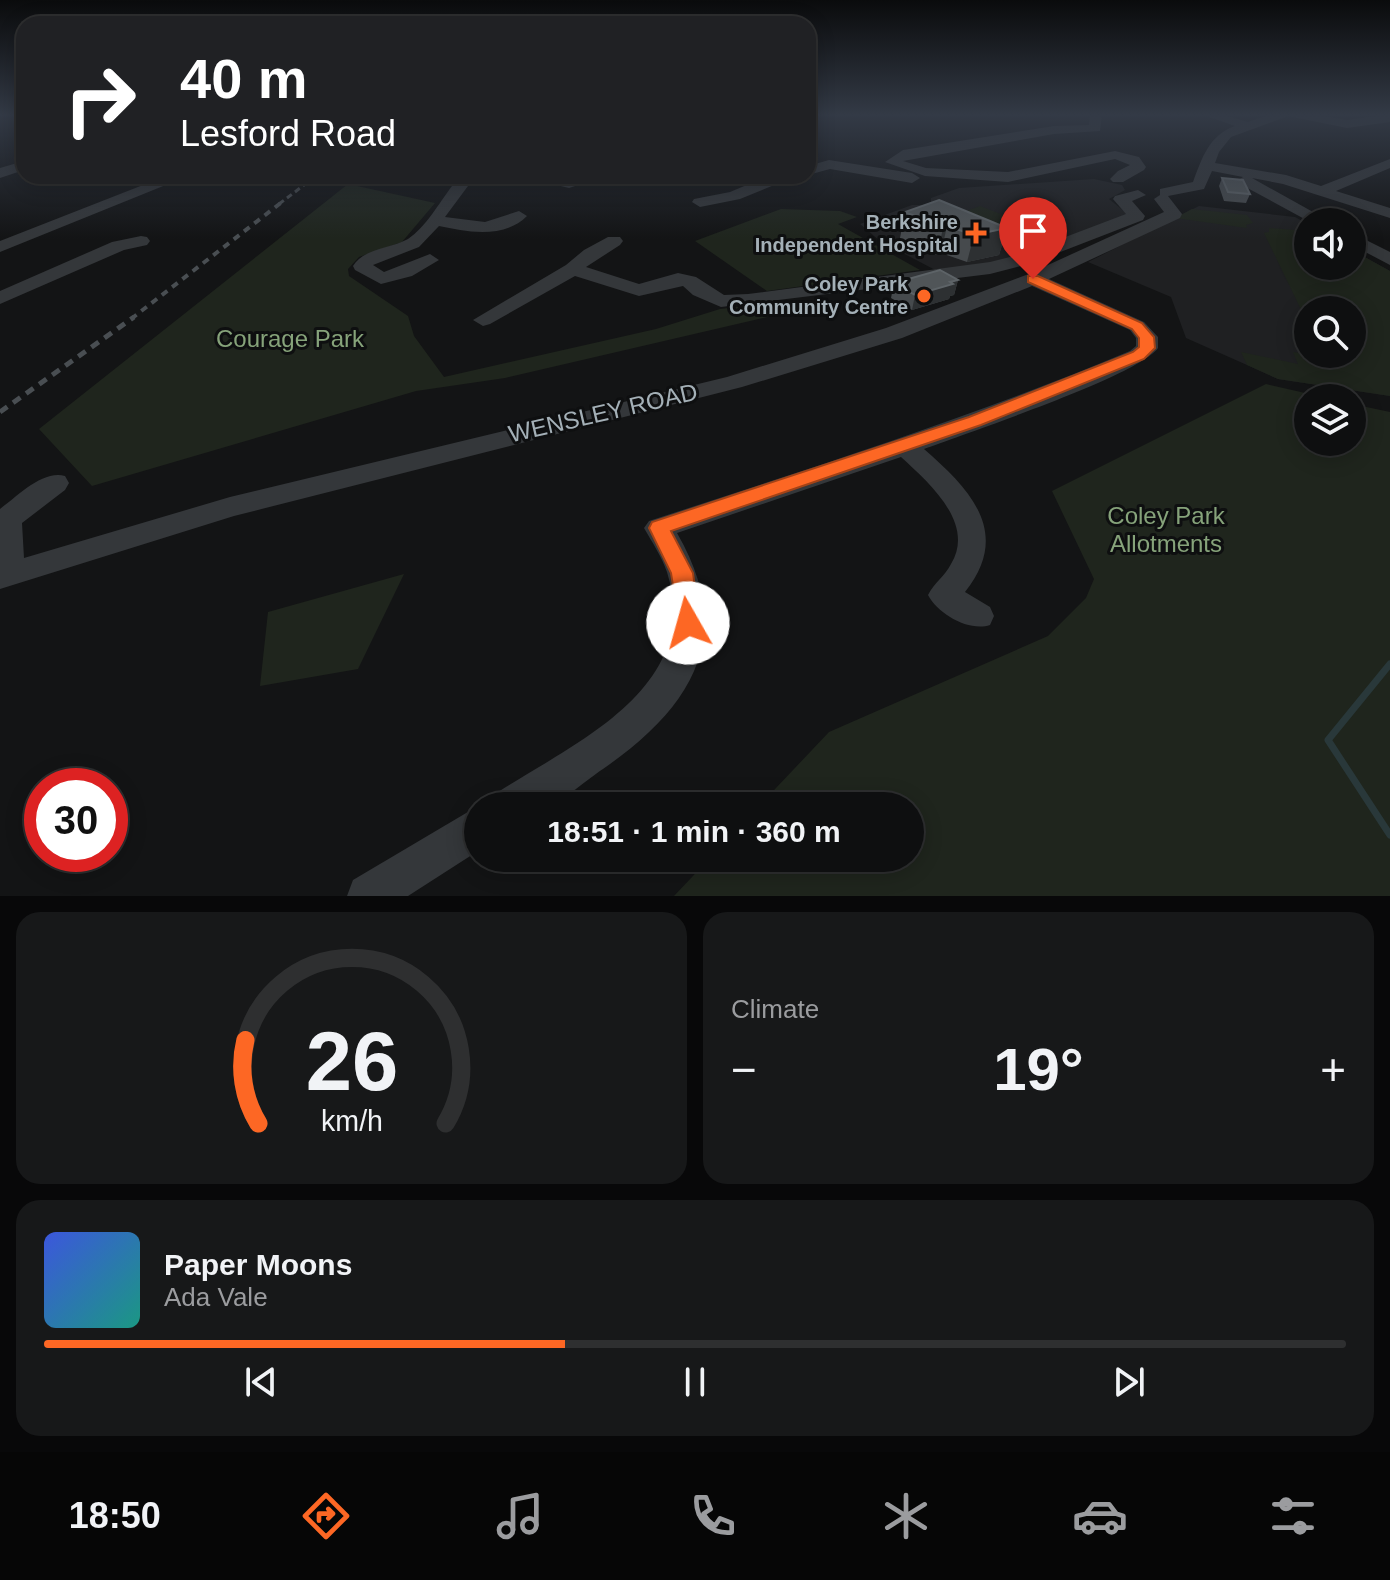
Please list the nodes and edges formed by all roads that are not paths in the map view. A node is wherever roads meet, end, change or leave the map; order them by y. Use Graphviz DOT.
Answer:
graph roads {
  1 [pos="901,156"];
  2 [pos="1111,156"];
  3 [pos="1118,156"];
  4 [pos="1212,156"];
  5 [pos="1390,163"];
  6 [pos="818,165"];
  7 [pos="1206,169"];
  8 [pos="1106,176"];
  9 [pos="160,184"];
  10 [pos="460,184"];
  11 [pos="569,184"];
  12 [pos="753,184"];
  13 [pos="1325,190"];
  14 [pos="1139,191"];
  15 [pos="1164,196"];
  16 [pos="554,200"];
  17 [pos="700,202"];
  18 [pos="1297,208"];
  19 [pos="1390,213"];
  20 [pos="519,216"];
  21 [pos="434,220"];
  22 [pos="141,241"];
  23 [pos="614,241"];
  24 [pos="1366,246"];
  25 [pos="0,247"];
  26 [pos="1389,258"];
  27 [pos="430,260"];
  28 [pos="573,269"];
  29 [pos="1033,279"];
  30 [pos="0,298"];
  31 [pos="483,320"];
  32 [pos="905,447"];
  33 [pos="55,483"];
  34 [pos="5,574"];
  35 [pos="978,616"];
  36 [pos="533,792"];
  37 [pos="464,836"];
  38 [pos="369,896"];
  1 -- 2 [label="street"];
  3 -- 8 [label="street"];
  4 -- 7 [label="street"];
  5 -- 13 [label="street"];
  6 -- 8 [label="street"];
  7 -- 13 [label="street"];
  7 -- 15 [label="street"];
  7 -- 18 [label="street"];
  8 -- 14 [label="street"];
  9 -- 25 [label="street"];
  10 -- 21 [label="street"];
  11 -- 16 [label="street"];
  12 -- 17 [label="street"];
  13 -- 19 [label="street"];
  14 -- 15 [label="street"];
  14 -- 28 [label="street"];
  15 -- 29 [label="street, WENSLEY ROAD"];
  20 -- 21 [label="street"];
  21 -- 27 [label="street"];
  22 -- 30 [label="street"];
  23 -- 28 [label="street"];
  24 -- 26 [label="street"];
  28 -- 31 [label="street"];
  29 -- 32 [label="street"];
  29 -- 34 [label="street, WENSLEY ROAD"];
  32 -- 35 [label="street"];
  32 -- 36 [label="street"];
  33 -- 34 [label="street"];
  37 -- 38 [label="street"];
}
